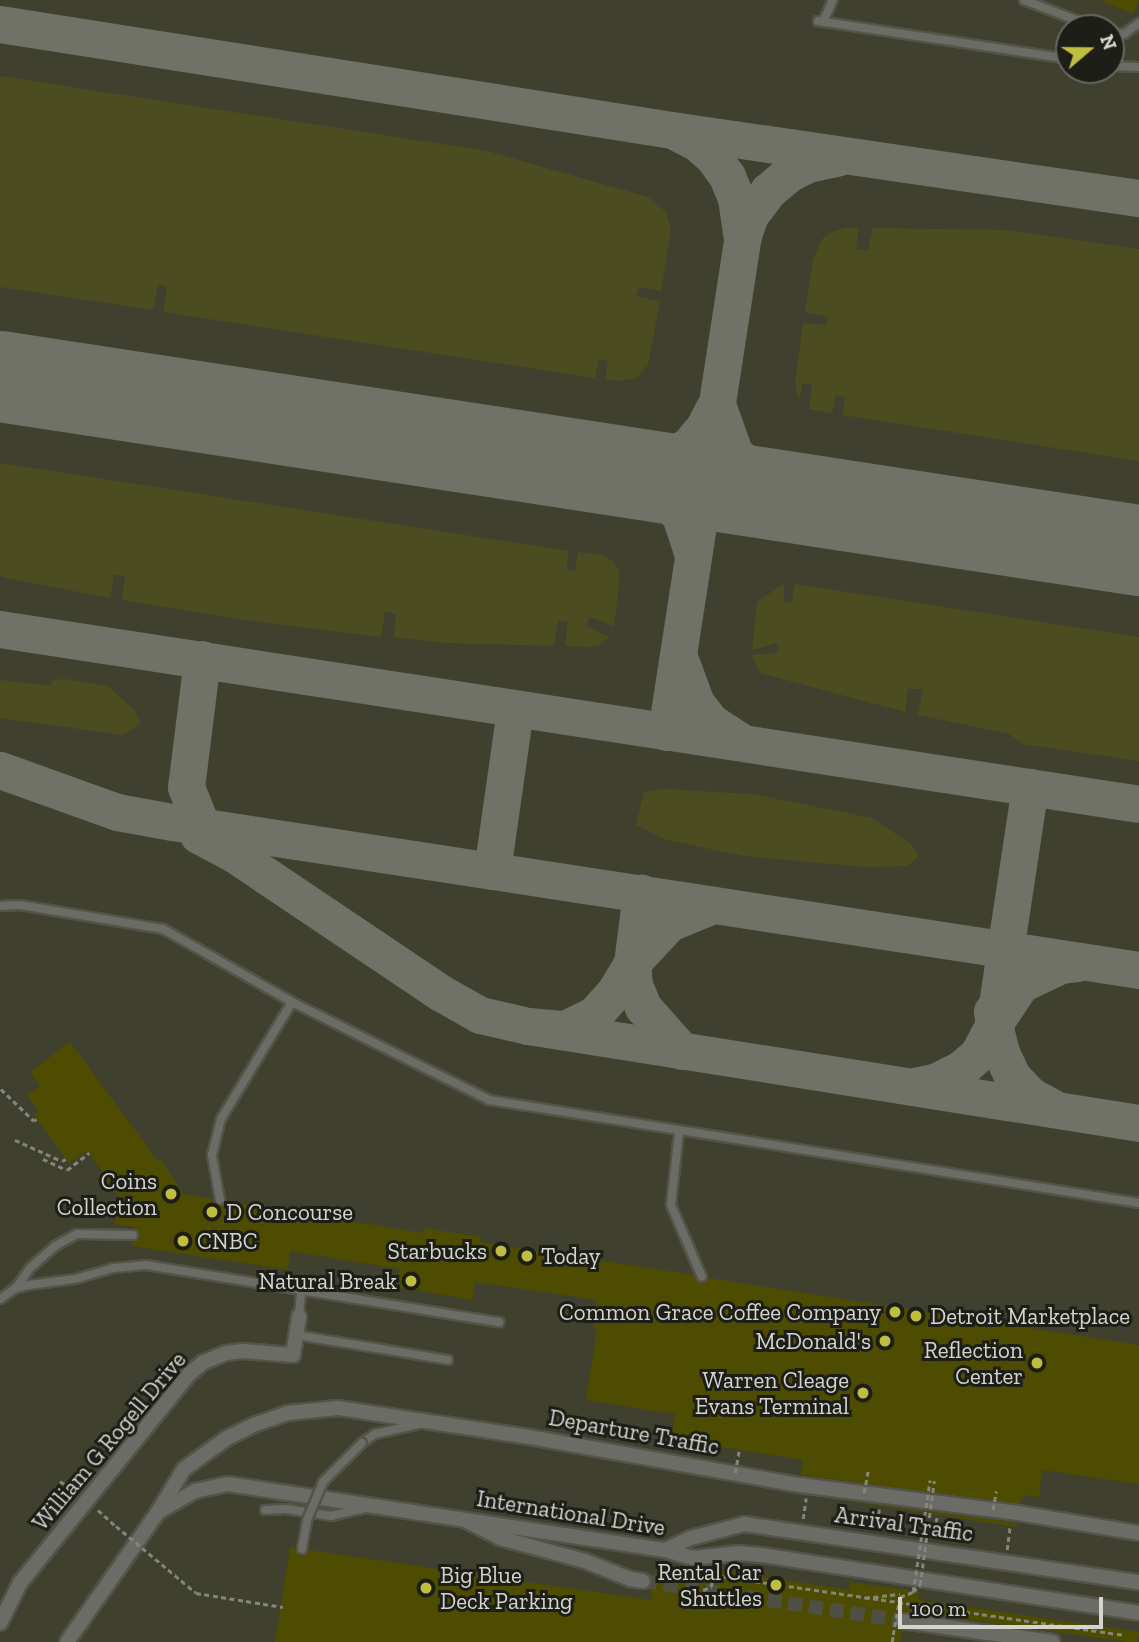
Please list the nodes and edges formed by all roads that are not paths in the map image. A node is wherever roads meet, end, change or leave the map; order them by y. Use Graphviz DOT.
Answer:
graph roads {
  1 [pos="833,0"];
  2 [pos="1024,0"];
  3 [pos="1060,14"];
  4 [pos="1055,57"];
  5 [pos="0,906"];
  6 [pos="292,1002"];
  7 [pos="679,1132"];
  8 [pos="220,1200"];
  9 [pos="1139,1203"];
  10 [pos="133,1235"];
  11 [pos="702,1277"];
  12 [pos="16,1289"];
  13 [pos="301,1291"];
  14 [pos="0,1299"];
  15 [pos="299,1316"];
  16 [pos="499,1322"];
  17 [pos="296,1335"];
  18 [pos="448,1360"];
  19 [pos="425,1422"];
  20 [pos="376,1506"];
  21 [pos="265,1510"];
  22 [pos="158,1512"];
  23 [pos="463,1519"];
  24 [pos="1139,1533"];
  25 [pos="302,1549"];
  26 [pos="665,1550"];
  27 [pos="643,1581"];
  28 [pos="1139,1582"];
  29 [pos="1139,1613"];
  30 [pos="903,1621"];
  31 [pos="0,1623"];
  32 [pos="67,1642"];
  33 [pos="1053,1642"];
  1 -- 4 [label="lane"];
  2 -- 3 [label="lane"];
  5 -- 6 [label="lane"];
  6 -- 7 [label="lane"];
  6 -- 8 [label="lane"];
  7 -- 9 [label="lane"];
  7 -- 11 [label="lane"];
  10 -- 12 [label="lane"];
  12 -- 13 [label="lane"];
  12 -- 14 [label="lane"];
  13 -- 15 [label="lane"];
  13 -- 16 [label="lane"];
  15 -- 17 [label="street"];
  17 -- 18 [label="lane"];
  17 -- 31 [label="street, William G Rogell Drive"];
  19 -- 22 [label="street, Departure Traffic"];
  19 -- 24 [label="street, Departure Traffic"];
  19 -- 25 [label="lane, bridge"];
  20 -- 21 [label="lane"];
  20 -- 22 [label="street, International Drive"];
  20 -- 23 [label="street, International Drive"];
  22 -- 32 [label="street, International Drive"];
  23 -- 26 [label="street, International Drive"];
  23 -- 27 [label="street"];
  26 -- 28 [label="street, Arrival Traffic"];
  26 -- 29 [label="street, International Drive"];
  30 -- 33 [label="street"];
}
